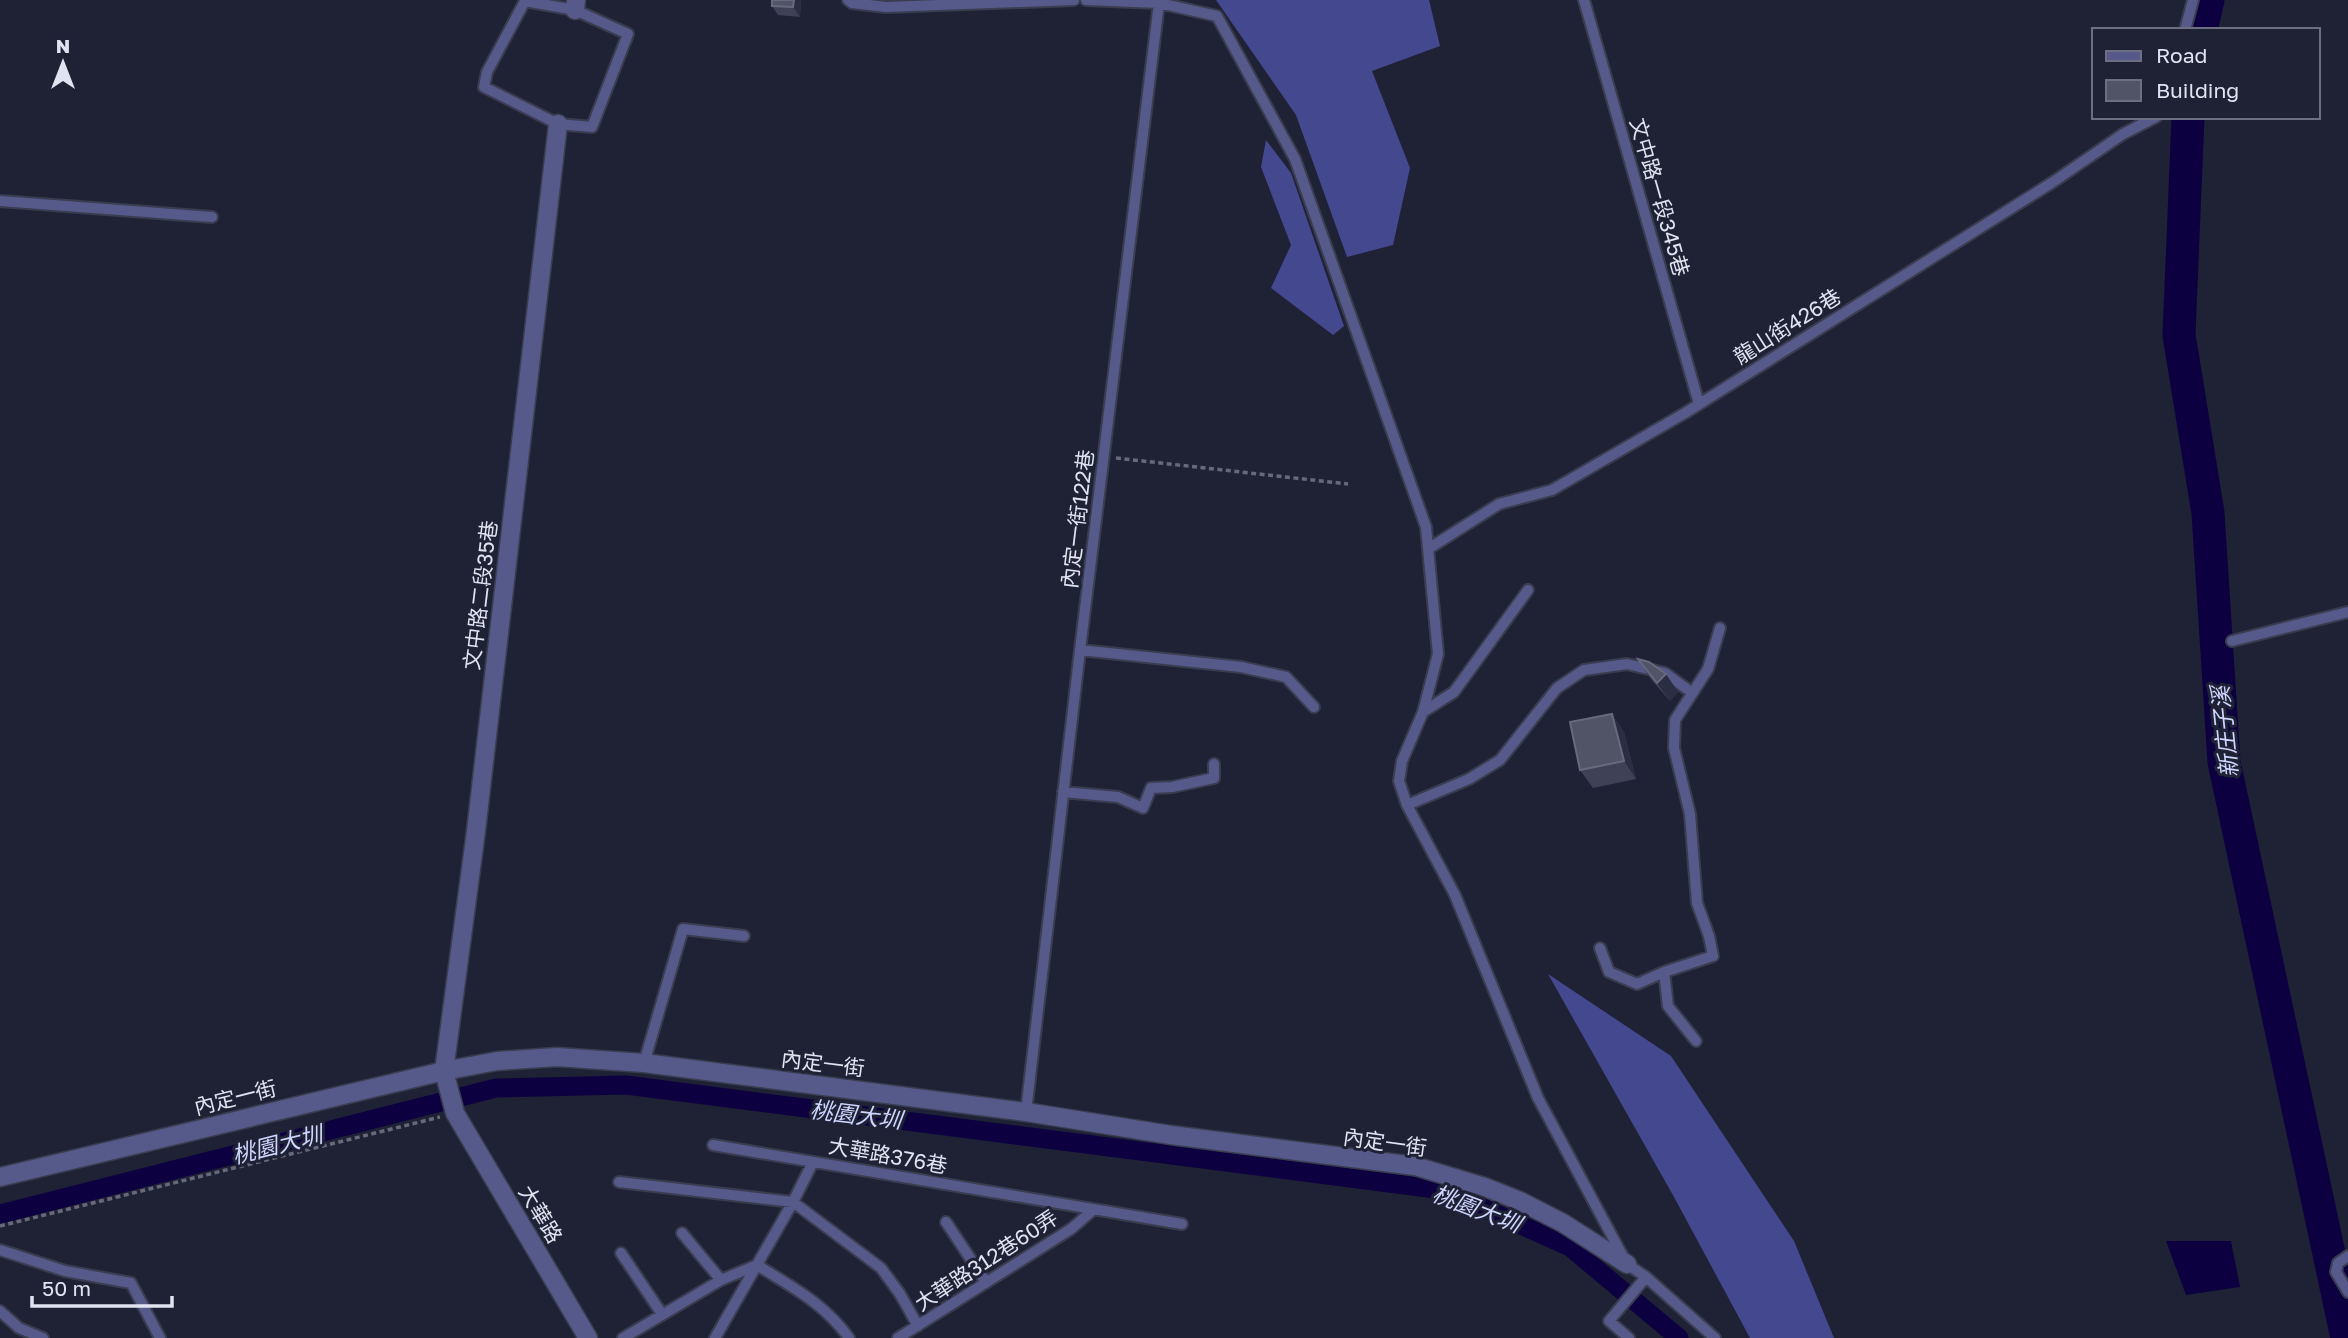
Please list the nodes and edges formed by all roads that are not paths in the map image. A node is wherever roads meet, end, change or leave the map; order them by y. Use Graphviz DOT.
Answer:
graph roads {
  1 [pos="848,0"];
  2 [pos="1074,0"];
  3 [pos="1086,0"];
  4 [pos="1584,0"];
  5 [pos="2193,0"];
  6 [pos="1159,3"];
  7 [pos="575,5"];
  8 [pos="2186,28"];
  9 [pos="2152,119"];
  10 [pos="558,124"];
  11 [pos="0,201"];
  12 [pos="212,217"];
  13 [pos="1699,404"];
  14 [pos="1428,549"];
  15 [pos="1528,590"];
  16 [pos="2348,612"];
  17 [pos="1720,628"];
  18 [pos="2232,641"];
  19 [pos="1080,650"];
  20 [pos="1691,692"];
  21 [pos="1314,707"];
  22 [pos="1423,712"];
  23 [pos="1214,764"];
  24 [pos="1063,792"];
  25 [pos="1407,805"];
  26 [pos="744,936"];
  27 [pos="1600,948"];
  28 [pos="1664,972"];
  29 [pos="1696,1041"];
  30 [pos="643,1063"];
  31 [pos="444,1071"];
  32 [pos="1026,1112"];
  33 [pos="713,1145"];
  34 [pos="813,1162"];
  35 [pos="0,1177"];
  36 [pos="619,1182"];
  37 [pos="793,1202"];
  38 [pos="1093,1209"];
  39 [pos="946,1222"];
  40 [pos="1182,1224"];
  41 [pos="682,1233"];
  42 [pos="0,1250"];
  43 [pos="621,1253"];
  44 [pos="2348,1256"];
  45 [pos="1628,1264"];
  46 [pos="757,1265"];
  47 [pos="1645,1277"];
  48 [pos="721,1280"];
  49 [pos="986,1282"];
  50 [pos="2348,1292"];
  51 [pos="0,1311"];
  52 [pos="662,1314"];
  53 [pos="918,1326"];
  54 [pos="1626,1337"];
  55 [pos="43,1338"];
  56 [pos="160,1338"];
  57 [pos="588,1338"];
  58 [pos="623,1338"];
  59 [pos="715,1338"];
  60 [pos="849,1338"];
  61 [pos="898,1338"];
  62 [pos="1715,1338"];
  1 -- 2 [label="lane"];
  3 -- 6 [label="lane"];
  4 -- 13 [label="lane, 文中路一段345巷"];
  5 -- 8 [label="lane"];
  6 -- 14 [label="lane"];
  6 -- 19 [label="lane, 內定一街122巷"];
  7 -- 10 [label="lane"];
  7 -- 10 [label="lane"];
  9 -- 13 [label="lane, 龍山街426巷"];
  10 -- 31 [label="street, 文中路二段35巷"];
  11 -- 12 [label="lane"];
  13 -- 14 [label="lane, 龍山街426巷"];
  14 -- 22 [label="lane"];
  15 -- 22 [label="lane"];
  16 -- 18 [label="lane"];
  17 -- 20 [label="lane"];
  19 -- 21 [label="lane"];
  19 -- 24 [label="lane, 內定一街122巷"];
  20 -- 25 [label="lane"];
  20 -- 28 [label="lane"];
  22 -- 25 [label="lane"];
  23 -- 24 [label="lane"];
  24 -- 32 [label="lane, 內定一街122巷"];
  25 -- 45 [label="lane"];
  26 -- 30 [label="lane"];
  27 -- 28 [label="lane"];
  28 -- 29 [label="lane"];
  30 -- 31 [label="street, 內定一街"];
  30 -- 32 [label="street, 內定一街"];
  31 -- 35 [label="street, 內定一街"];
  31 -- 57 [label="street, 大華路"];
  32 -- 45 [label="street, 內定一街"];
  33 -- 34 [label="lane"];
  34 -- 37 [label="lane, 大華路376巷"];
  34 -- 38 [label="lane, 大華路376巷"];
  36 -- 37 [label="lane"];
  37 -- 46 [label="lane, 大華路376巷"];
  37 -- 53 [label="lane"];
  38 -- 40 [label="lane, 大華路376巷"];
  38 -- 49 [label="lane, 大華路312巷60弄"];
  39 -- 49 [label="lane"];
  41 -- 48 [label="lane"];
  42 -- 56 [label="lane"];
  43 -- 52 [label="lane"];
  44 -- 50 [label="lane"];
  45 -- 47 [label="lane"];
  46 -- 48 [label="lane"];
  46 -- 59 [label="lane, 大華路376巷"];
  46 -- 60 [label="lane"];
  47 -- 54 [label="lane"];
  47 -- 62 [label="lane"];
  48 -- 52 [label="lane"];
  49 -- 53 [label="lane, 大華路312巷60弄"];
  51 -- 55 [label="lane"];
  52 -- 58 [label="lane"];
  53 -- 61 [label="lane, 大華路312巷60弄"];
}
